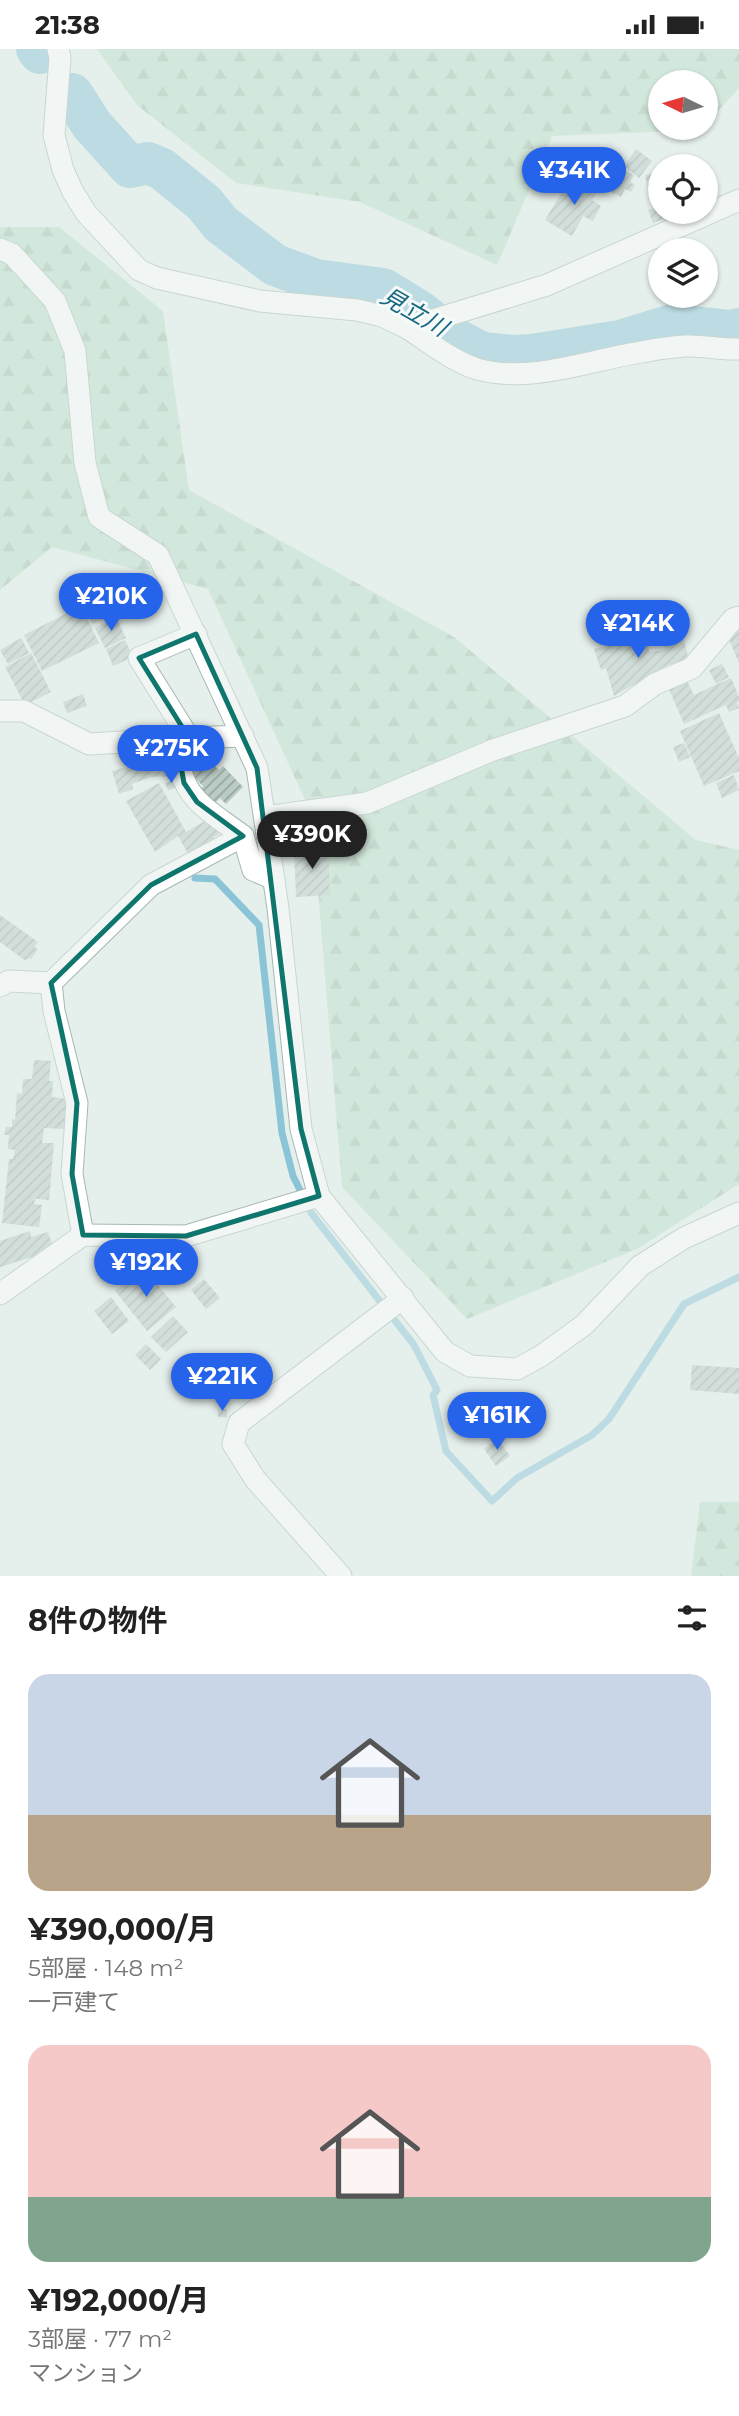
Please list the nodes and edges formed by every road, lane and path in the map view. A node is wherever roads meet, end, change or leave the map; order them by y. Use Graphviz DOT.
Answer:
graph roads {
  1 [pos="58,49"];
  2 [pos="739,200"];
  3 [pos="0,249"];
  4 [pos="425,323"];
  5 [pos="739,349"];
  6 [pos="739,617"];
  7 [pos="196,633"];
  8 [pos="0,711"];
  9 [pos="243,736"];
  10 [pos="182,738"];
  11 [pos="265,817"];
  12 [pos="243,836"];
  13 [pos="274,879"];
  14 [pos="51,983"];
  15 [pos="0,986"];
  16 [pos="319,1196"];
  17 [pos="739,1213"];
  18 [pos="83,1235"];
  19 [pos="0,1294"];
  20 [pos="403,1299"];
  21 [pos="341,1576"];
  1 -- 4 [label="street"];
  2 -- 4 [label="street"];
  3 -- 7 [label="street"];
  4 -- 5 [label="street"];
  6 -- 11 [label="street"];
  7 -- 9 [label="street"];
  7 -- 10 [label="street"];
  8 -- 10 [label="street"];
  9 -- 10 [label="street"];
  9 -- 11 [label="street"];
  10 -- 12 [label="street"];
  11 -- 13 [label="street"];
  12 -- 13 [label="street"];
  12 -- 14 [label="street"];
  13 -- 16 [label="street"];
  14 -- 15 [label="street"];
  14 -- 18 [label="street"];
  16 -- 18 [label="street"];
  16 -- 20 [label="street"];
  17 -- 20 [label="street"];
  18 -- 19 [label="street"];
  20 -- 21 [label="street"];
}
